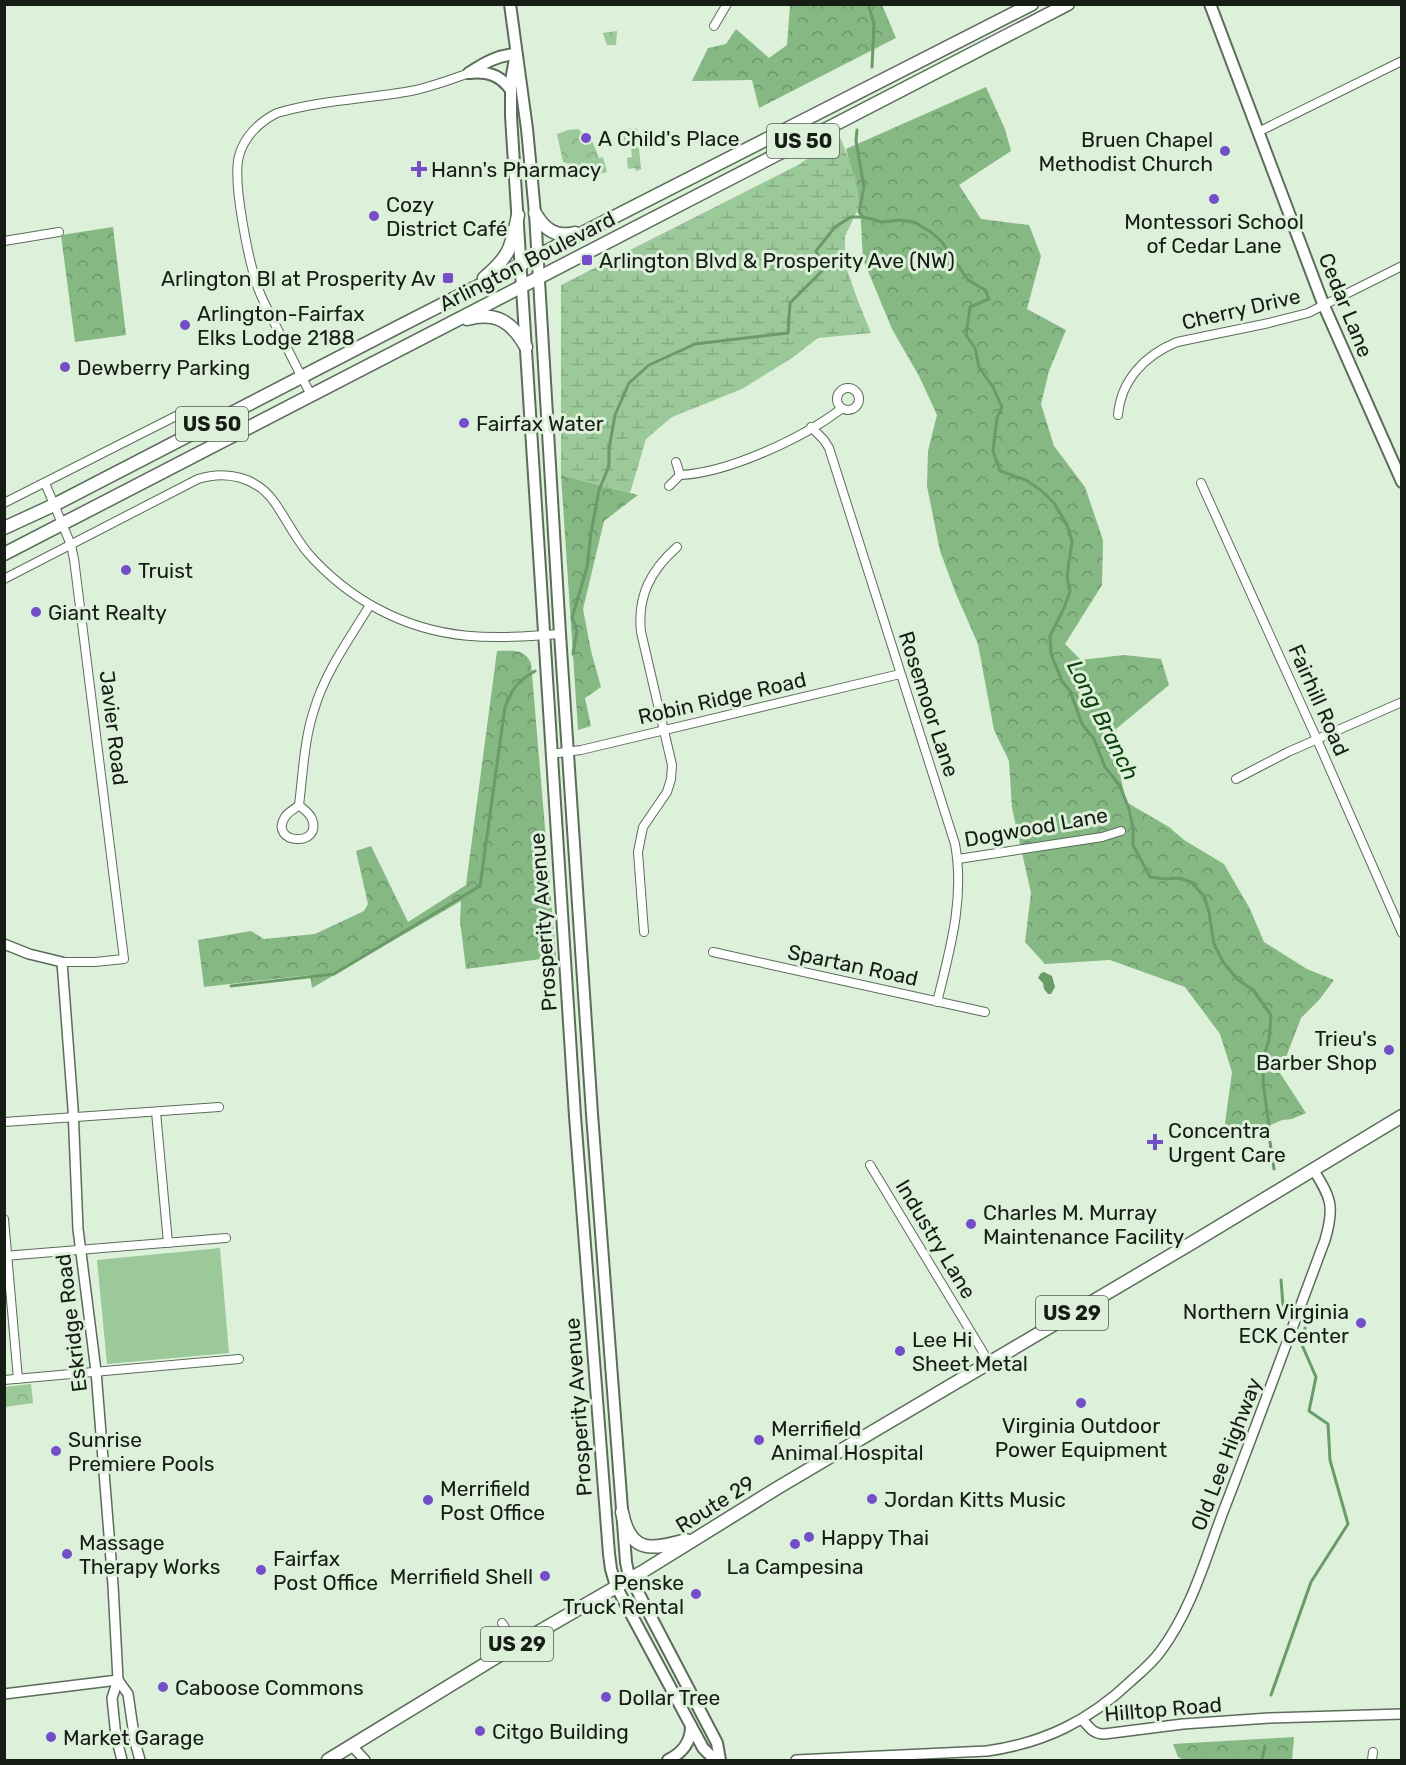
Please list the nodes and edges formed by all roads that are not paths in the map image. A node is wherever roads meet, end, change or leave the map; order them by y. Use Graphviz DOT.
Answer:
graph roads {
  1 [pos="510,4"];
  2 [pos="727,4"];
  3 [pos="1032,4"];
  4 [pos="1068,4"];
  5 [pos="1210,4"];
  6 [pos="714,26"];
  7 [pos="516,54"];
  8 [pos="1401,61"];
  9 [pos="469,73"];
  10 [pos="510,90"];
  11 [pos="1258,132"];
  12 [pos="535,213"];
  13 [pos="518,215"];
  14 [pos="594,228"];
  15 [pos="59,232"];
  16 [pos="4,241"];
  17 [pos="537,257"];
  18 [pos="521,265"];
  19 [pos="1401,266"];
  20 [pos="538,278"];
  21 [pos="522,286"];
  22 [pos="469,291"];
  23 [pos="1324,306"];
  24 [pos="435,330"];
  25 [pos="526,347"];
  26 [pos="302,377"];
  27 [pos="311,396"];
  28 [pos="841,409"];
  29 [pos="1118,416"];
  30 [pos="811,427"];
  31 [pos="201,430"];
  32 [pos="676,462"];
  33 [pos="680,475"];
  34 [pos="1401,482"];
  35 [pos="45,483"];
  36 [pos="1201,483"];
  37 [pos="669,486"];
  38 [pos="4,503"];
  39 [pos="54,505"];
  40 [pos="63,525"];
  41 [pos="4,528"];
  42 [pos="71,545"];
  43 [pos="677,547"];
  44 [pos="4,554"];
  45 [pos="4,579"];
  46 [pos="370,604"];
  47 [pos="560,634"];
  48 [pos="544,635"];
  49 [pos="900,674"];
  50 [pos="1401,702"];
  51 [pos="664,729"];
  52 [pos="1317,739"];
  53 [pos="568,752"];
  54 [pos="551,754"];
  55 [pos="1236,779"];
  56 [pos="299,805"];
  57 [pos="1121,831"];
  58 [pos="957,859"];
  59 [pos="644,932"];
  60 [pos="1401,933"];
  61 [pos="4,944"];
  62 [pos="713,952"];
  63 [pos="62,962"];
  64 [pos="937,1002"];
  65 [pos="985,1012"];
  66 [pos="219,1107"];
  67 [pos="156,1112"];
  68 [pos="1401,1116"];
  69 [pos="73,1118"];
  70 [pos="4,1122"];
  71 [pos="870,1165"];
  72 [pos="1313,1169"];
  73 [pos="4,1219"];
  74 [pos="226,1238"];
  75 [pos="168,1243"];
  76 [pos="80,1249"];
  77 [pos="6,1256"];
  78 [pos="239,1359"];
  79 [pos="989,1362"];
  80 [pos="96,1371"];
  81 [pos="18,1379"];
  82 [pos="4,1380"];
  83 [pos="622,1512"];
  84 [pos="701,1535"];
  85 [pos="631,1578"];
  86 [pos="616,1586"];
  87 [pos="502,1623"];
  88 [pos="516,1645"];
  89 [pos="118,1680"];
  90 [pos="4,1694"];
  91 [pos="1401,1714"];
  92 [pos="1082,1719"];
  93 [pos="691,1726"];
  94 [pos="352,1746"];
  95 [pos="122,1761"];
  96 [pos="140,1761"];
  97 [pos="328,1761"];
  98 [pos="365,1761"];
  99 [pos="668,1761"];
  100 [pos="717,1761"];
  101 [pos="796,1761"];
  1 -- 7 [label="main road, Prosperity Avenue"];
  2 -- 6 [label="street"];
  3 -- 14 [label="main road, Arlington Boulevard / US 50"];
  4 -- 20 [label="main road, Arlington Boulevard / US 50"];
  5 -- 11 [label="main road, Cedar Lane"];
  7 -- 9 [label="main road"];
  7 -- 10 [label="main road, Prosperity Avenue"];
  7 -- 12 [label="main road, Prosperity Avenue"];
  8 -- 11 [label="street"];
  9 -- 10 [label="main road"];
  9 -- 26 [label="street"];
  10 -- 13 [label="main road, Prosperity Avenue"];
  11 -- 23 [label="main road, Cedar Lane"];
  12 -- 14 [label="main road"];
  12 -- 17 [label="main road, Prosperity Avenue"];
  13 -- 18 [label="main road, Prosperity Avenue"];
  13 -- 22 [label="main road"];
  14 -- 17 [label="main road, Arlington Boulevard / US 50"];
  15 -- 16 [label="street"];
  17 -- 18 [label="main road, Arlington Boulevard / US 50"];
  17 -- 20 [label="main road, Prosperity Avenue"];
  18 -- 21 [label="main road, Prosperity Avenue"];
  18 -- 22 [label="main road, Arlington Boulevard / US 50"];
  19 -- 23 [label="street, Cherry Drive"];
  20 -- 21 [label="main road, Arlington Boulevard / US 50"];
  20 -- 47 [label="main road, Prosperity Avenue"];
  21 -- 24 [label="main road, Arlington Boulevard / US 50"];
  21 -- 25 [label="main road, Prosperity Avenue"];
  22 -- 26 [label="main road, Arlington Boulevard / US 50"];
  23 -- 29 [label="street, Cherry Drive"];
  23 -- 34 [label="main road, Cedar Lane"];
  24 -- 25 [label="main road"];
  24 -- 27 [label="main road, Arlington Boulevard / US 50"];
  25 -- 48 [label="main road, Prosperity Avenue"];
  26 -- 27 [label="street"];
  26 -- 31 [label="main road, Arlington Boulevard / US 50"];
  27 -- 40 [label="main road, Arlington Boulevard / US 50"];
  28 -- 30 [label="street"];
  30 -- 33 [label="street"];
  30 -- 49 [label="street, Rosemoor Lane"];
  31 -- 35 [label="street"];
  31 -- 39 [label="main road, Arlington Boulevard / US 50"];
  32 -- 33 [label="street"];
  33 -- 37 [label="street"];
  35 -- 38 [label="street"];
  35 -- 39 [label="street, Javier Road"];
  36 -- 52 [label="street, Fairhill Road"];
  39 -- 40 [label="street, Javier Road"];
  39 -- 41 [label="main road, Arlington Boulevard / US 50"];
  40 -- 42 [label="street, Javier Road"];
  40 -- 44 [label="main road, Arlington Boulevard / US 50"];
  42 -- 45 [label="street"];
  42 -- 46 [label="street"];
  42 -- 63 [label="street, Javier Road"];
  43 -- 51 [label="street"];
  46 -- 48 [label="street"];
  46 -- 56 [label="street"];
  47 -- 48 [label="street"];
  47 -- 53 [label="main road, Prosperity Avenue"];
  48 -- 54 [label="main road, Prosperity Avenue"];
  49 -- 51 [label="street, Robin Ridge Road"];
  49 -- 58 [label="street, Rosemoor Lane"];
  50 -- 52 [label="street"];
  51 -- 53 [label="street, Robin Ridge Road"];
  51 -- 59 [label="street"];
  52 -- 55 [label="street"];
  52 -- 60 [label="street, Fairhill Road"];
  53 -- 54 [label="street, Robin Ridge Road"];
  53 -- 83 [label="main road, Prosperity Avenue"];
  54 -- 86 [label="main road, Prosperity Avenue"];
  56 -- 56 [label="street"];
  57 -- 58 [label="street, Dogwood Lane"];
  58 -- 64 [label="street, Rosemoor Lane"];
  61 -- 63 [label="street"];
  62 -- 64 [label="street, Spartan Road"];
  63 -- 69 [label="street, Eskridge Road"];
  64 -- 65 [label="street, Spartan Road"];
  66 -- 67 [label="street"];
  67 -- 69 [label="street"];
  67 -- 75 [label="street"];
  68 -- 72 [label="main road, Route 29 / US 29"];
  69 -- 70 [label="street"];
  69 -- 76 [label="street, Eskridge Road"];
  71 -- 79 [label="street, Industry Lane"];
  72 -- 79 [label="main road, Route 29 / US 29"];
  72 -- 92 [label="street, Old Lee Highway"];
  73 -- 77 [label="street"];
  74 -- 75 [label="street"];
  75 -- 76 [label="street"];
  76 -- 77 [label="street"];
  76 -- 80 [label="street, Eskridge Road"];
  77 -- 81 [label="street"];
  78 -- 80 [label="street"];
  79 -- 84 [label="main road, Route 29 / US 29"];
  80 -- 81 [label="street"];
  80 -- 89 [label="street, Eskridge Road"];
  81 -- 82 [label="street"];
  83 -- 84 [label="main road"];
  83 -- 85 [label="main road, Prosperity Avenue"];
  84 -- 85 [label="main road, Route 29 / US 29"];
  85 -- 86 [label="main road, Route 29 / US 29"];
  85 -- 100 [label="main road, Prosperity Avenue"];
  86 -- 88 [label="main road, Route 29 / US 29"];
  86 -- 93 [label="main road, Prosperity Avenue"];
  87 -- 88 [label="street"];
  88 -- 94 [label="main road, Route 29 / US 29"];
  89 -- 90 [label="street"];
  89 -- 95 [label="street, Eskridge Road"];
  89 -- 96 [label="street, Eskridge Road"];
  91 -- 92 [label="street, Hilltop Road"];
  92 -- 101 [label="street, Hilltop Road"];
  93 -- 99 [label="main road"];
  93 -- 100 [label="main road, Prosperity Avenue"];
  94 -- 97 [label="main road, Route 29 / US 29"];
  94 -- 98 [label="street"];
}
